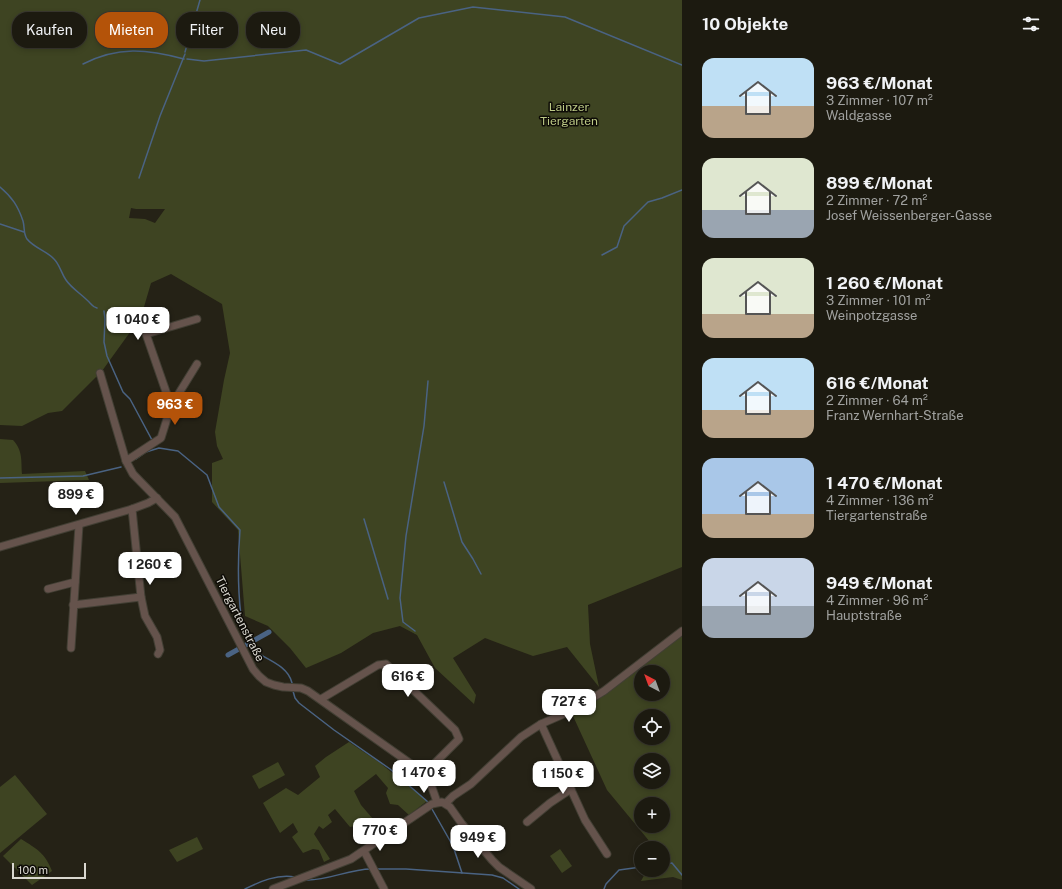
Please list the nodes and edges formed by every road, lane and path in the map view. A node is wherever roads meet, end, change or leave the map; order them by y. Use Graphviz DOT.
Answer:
graph roads {
  1 [pos="197,320"];
  2 [pos="197,364"];
  3 [pos="100,373"];
  4 [pos="171,406"];
  5 [pos="126,461"];
  6 [pos="157,498"];
  7 [pos="132,509"];
  8 [pos="79,525"];
  9 [pos="0,547"];
  10 [pos="75,582"];
  11 [pos="48,589"];
  12 [pos="141,597"];
  13 [pos="73,605"];
  14 [pos="682,631"];
  15 [pos="71,648"];
  16 [pos="158,654"];
  17 [pos="321,699"];
  18 [pos="541,724"];
  19 [pos="428,776"];
  20 [pos="571,789"];
  21 [pos="437,802"];
  22 [pos="446,803"];
  23 [pos="528,822"];
  24 [pos="364,851"];
  25 [pos="607,854"];
  26 [pos="273,889"];
  27 [pos="384,889"];
  28 [pos="531,889"];
  1 -- 4 [label="street"];
  2 -- 4 [label="street"];
  3 -- 5 [label="street, Tiergartenstraße"];
  4 -- 5 [label="street"];
  5 -- 6 [label="street, Tiergartenstraße"];
  6 -- 7 [label="street"];
  6 -- 17 [label="street, Tiergartenstraße"];
  7 -- 8 [label="street"];
  7 -- 12 [label="street"];
  8 -- 9 [label="street"];
  8 -- 10 [label="street"];
  10 -- 11 [label="street"];
  10 -- 13 [label="street"];
  12 -- 13 [label="street"];
  12 -- 16 [label="street"];
  13 -- 15 [label="street"];
  14 -- 18 [label="street"];
  17 -- 19 [label="street, Tiergartenstraße"];
  17 -- 19 [label="street"];
  18 -- 20 [label="street"];
  18 -- 22 [label="street"];
  19 -- 21 [label="street"];
  20 -- 23 [label="street"];
  20 -- 25 [label="street"];
  21 -- 22 [label="street"];
  21 -- 24 [label="street"];
  22 -- 28 [label="street"];
  24 -- 26 [label="street"];
  24 -- 27 [label="street"];
}
